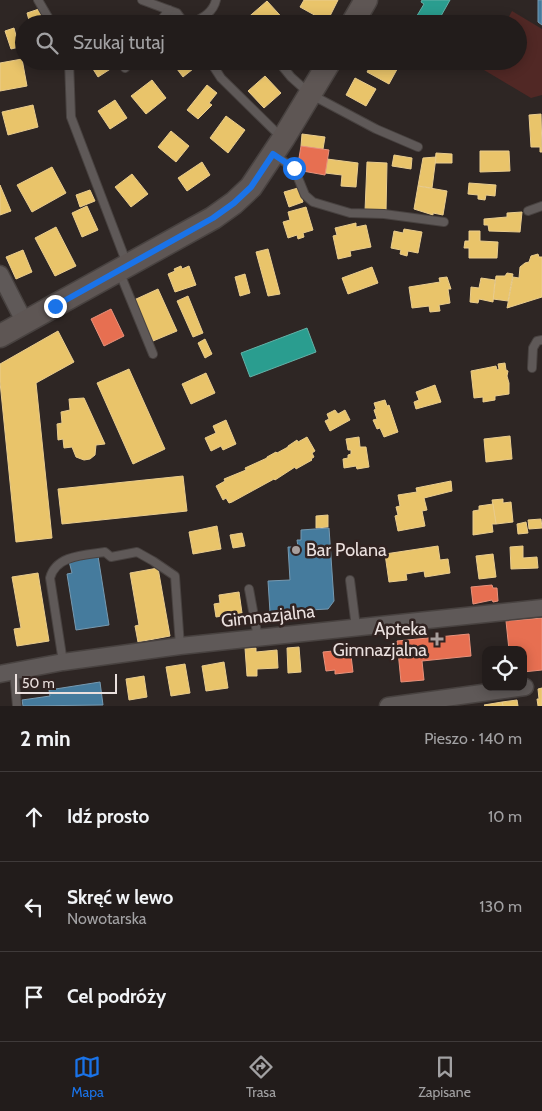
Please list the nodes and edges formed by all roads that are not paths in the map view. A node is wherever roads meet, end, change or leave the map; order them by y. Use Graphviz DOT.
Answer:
graph roads {
  1 [pos="38,0"];
  2 [pos="142,0"];
  3 [pos="216,0"];
  4 [pos="366,0"];
  5 [pos="169,10"];
  6 [pos="47,15"];
  7 [pos="165,15"];
  8 [pos="178,15"];
  9 [pos="207,15"];
  10 [pos="359,15"];
  11 [pos="69,70"];
  12 [pos="216,70"];
  13 [pos="285,70"];
  14 [pos="325,70"];
  15 [pos="310,94"];
  16 [pos="278,147"];
  17 [pos="418,148"];
  18 [pos="542,206"];
  19 [pos="528,211"];
  20 [pos="444,222"];
  21 [pos="123,267"];
  22 [pos="0,274"];
  23 [pos="25,322"];
  24 [pos="0,336"];
  25 [pos="542,340"];
  26 [pos="153,354"];
  27 [pos="532,368"];
  28 [pos="350,580"];
  29 [pos="249,589"];
  30 [pos="542,608"];
  31 [pos="356,627"];
  32 [pos="258,638"];
  33 [pos="180,646"];
  34 [pos="63,662"];
  35 [pos="8,672"];
  36 [pos="496,691"];
  37 [pos="16,706"];
  38 [pos="388,706"];
  1 -- 6 [label="lane"];
  2 -- 5 [label="lane"];
  3 -- 9 [label="lane"];
  4 -- 10 [label="main road"];
  5 -- 7 [label="lane"];
  5 -- 8 [label="lane"];
  11 -- 21 [label="lane"];
  12 -- 16 [label="lane"];
  13 -- 15 [label="lane"];
  14 -- 15 [label="main road"];
  15 -- 16 [label="main road"];
  15 -- 17 [label="lane"];
  16 -- 20 [label="lane"];
  16 -- 21 [label="main road"];
  18 -- 19 [label="lane"];
  21 -- 23 [label="main road"];
  21 -- 26 [label="lane"];
  22 -- 23 [label="street"];
  23 -- 24 [label="main road"];
  25 -- 27 [label="lane"];
  28 -- 31 [label="lane"];
  29 -- 32 [label="lane"];
  30 -- 31 [label="street, Gimnazjalna"];
  31 -- 32 [label="street, Gimnazjalna"];
  32 -- 33 [label="street, Gimnazjalna"];
  33 -- 34 [label="street, Gimnazjalna"];
  33 -- 34 [label="lane"];
  34 -- 35 [label="street, Gimnazjalna"];
  35 -- 37 [label="lane"];
  36 -- 38 [label="street"];
}
